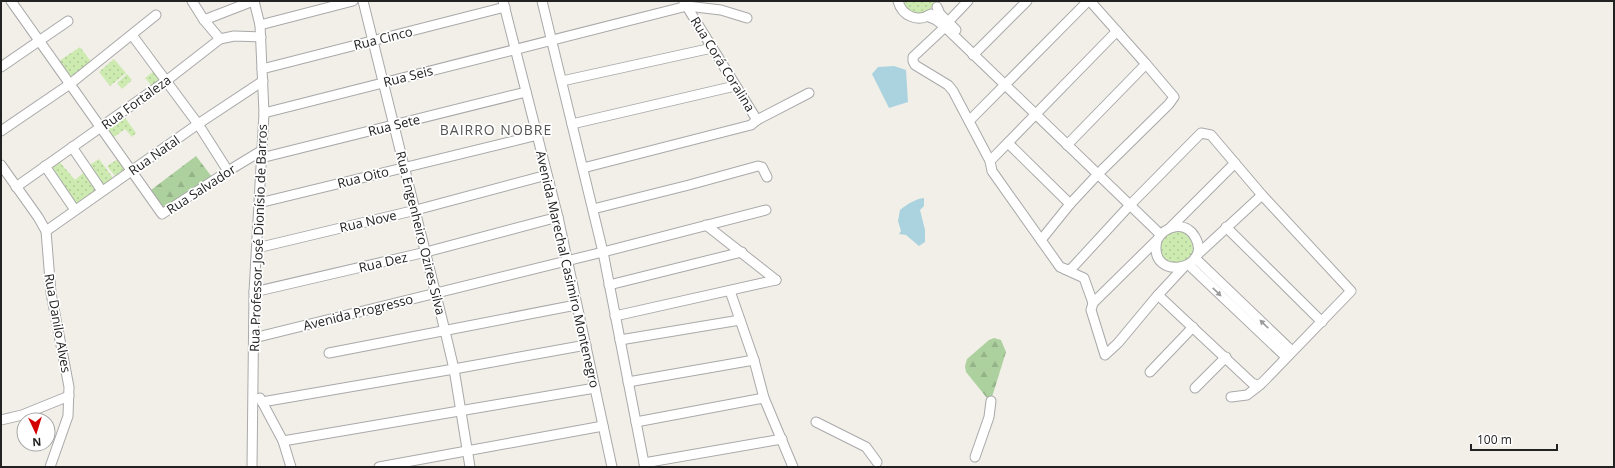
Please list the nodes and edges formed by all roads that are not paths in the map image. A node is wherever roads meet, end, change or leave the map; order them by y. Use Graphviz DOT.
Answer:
graph roads {
  1 [pos="11,1"];
  2 [pos="192,1"];
  3 [pos="254,1"];
  4 [pos="353,1"];
  5 [pos="363,1"];
  6 [pos="542,1"];
  7 [pos="898,1"];
  8 [pos="968,1"];
  9 [pos="1027,1"];
  10 [pos="1089,1"];
  11 [pos="685,3"];
  12 [pos="504,4"];
  13 [pos="938,4"];
  14 [pos="156,16"];
  15 [pos="927,16"];
  16 [pos="747,18"];
  17 [pos="204,20"];
  18 [pos="68,21"];
  19 [pos="946,24"];
  20 [pos="260,25"];
  21 [pos="1117,31"];
  22 [pos="132,35"];
  23 [pos="261,37"];
  24 [pos="220,39"];
  25 [pos="374,40"];
  26 [pos="39,41"];
  27 [pos="552,41"];
  28 [pos="712,48"];
  29 [pos="515,50"];
  30 [pos="976,53"];
  31 [pos="1146,64"];
  32 [pos="1,67"];
  33 [pos="262,69"];
  34 [pos="166,81"];
  35 [pos="263,81"];
  36 [pos="562,81"];
  37 [pos="384,82"];
  38 [pos="1007,83"];
  39 [pos="70,84"];
  40 [pos="735,86"];
  41 [pos="526,92"];
  42 [pos="809,93"];
  43 [pos="1038,112"];
  44 [pos="264,113"];
  45 [pos="968,121"];
  46 [pos="754,123"];
  47 [pos="198,124"];
  48 [pos="572,124"];
  49 [pos="394,125"];
  50 [pos="101,126"];
  51 [pos="1,131"];
  52 [pos="538,135"];
  53 [pos="1008,142"];
  54 [pos="1070,143"];
  55 [pos="72,147"];
  56 [pos="261,155"];
  57 [pos="990,161"];
  58 [pos="1235,163"];
  59 [pos="1,165"];
  60 [pos="45,166"];
  61 [pos="404,167"];
  62 [pos="583,168"];
  63 [pos="130,171"];
  64 [pos="228,171"];
  65 [pos="1100,172"];
  66 [pos="547,175"];
  67 [pos="768,177"];
  68 [pos="16,187"];
  69 [pos="102,191"];
  70 [pos="1262,195"];
  71 [pos="259,203"];
  72 [pos="1132,203"];
  73 [pos="1070,204"];
  74 [pos="593,209"];
  75 [pos="75,210"];
  76 [pos="416,210"];
  77 [pos="766,210"];
  78 [pos="558,217"];
  79 [pos="706,225"];
  80 [pos="1226,227"];
  81 [pos="46,230"];
  82 [pos="1163,233"];
  83 [pos="1041,240"];
  84 [pos="257,248"];
  85 [pos="426,252"];
  86 [pos="603,252"];
  87 [pos="742,252"];
  88 [pos="568,260"];
  89 [pos="1191,261"];
  90 [pos="1064,269"];
  91 [pos="609,285"];
  92 [pos="730,291"];
  93 [pos="254,292"];
  94 [pos="436,293"];
  95 [pos="1158,295"];
  96 [pos="1092,303"];
  97 [pos="576,305"];
  98 [pos="615,316"];
  99 [pos="740,320"];
  100 [pos="1322,322"];
  101 [pos="1193,327"];
  102 [pos="445,331"];
  103 [pos="254,338"];
  104 [pos="620,340"];
  105 [pos="586,345"];
  106 [pos="329,353"];
  107 [pos="1289,354"];
  108 [pos="1226,357"];
  109 [pos="754,360"];
  110 [pos="454,369"];
  111 [pos="1150,372"];
  112 [pos="628,382"];
  113 [pos="253,384"];
  114 [pos="1260,385"];
  115 [pos="595,388"];
  116 [pos="1195,388"];
  117 [pos="69,396"];
  118 [pos="764,398"];
  119 [pos="1230,398"];
  120 [pos="992,401"];
  121 [pos="262,402"];
  122 [pos="461,410"];
  123 [pos="1,420"];
  124 [pos="636,422"];
  125 [pos="816,422"];
  126 [pos="603,426"];
  127 [pos="782,439"];
  128 [pos="283,441"];
  129 [pos="467,452"];
  130 [pos="975,457"];
  131 [pos="877,462"];
  132 [pos="644,465"];
  133 [pos="50,467"];
  134 [pos="252,467"];
  135 [pos="291,467"];
  136 [pos="378,467"];
  137 [pos="470,467"];
  138 [pos="612,467"];
  139 [pos="793,467"];
  1 -- 26 [label="street"];
  2 -- 17 [label="street"];
  3 -- 17 [label="street"];
  3 -- 20 [label="street, Rua Professor José Dionísio de Barros"];
  4 -- 20 [label="street"];
  5 -- 25 [label="street, Rua Engenheiro Ozires Silva"];
  6 -- 27 [label="street"];
  7 -- 15 [label="street"];
  8 -- 19 [label="street"];
  9 -- 30 [label="street"];
  10 -- 21 [label="street"];
  10 -- 38 [label="street"];
  11 -- 16 [label="street"];
  11 -- 27 [label="street, Rua Seis"];
  11 -- 28 [label="street, Rua Corá Coralina"];
  12 -- 25 [label="street, Rua Cinco"];
  12 -- 29 [label="street, Avenida Marechal Casimiro Montenegro"];
  13 -- 15 [label="street"];
  13 -- 19 [label="street"];
  14 -- 22 [label="street"];
  15 -- 19 [label="street"];
  17 -- 24 [label="street"];
  18 -- 26 [label="street"];
  19 -- 30 [label="street"];
  19 -- 45 [label="street"];
  20 -- 23 [label="street, Rua Professor José Dionísio de Barros"];
  21 -- 31 [label="street"];
  21 -- 43 [label="street"];
  22 -- 34 [label="street"];
  22 -- 39 [label="street"];
  23 -- 24 [label="street, Rua Fortaleza"];
  23 -- 33 [label="street, Rua Professor José Dionísio de Barros"];
  24 -- 34 [label="street, Rua Fortaleza"];
  25 -- 33 [label="street, Rua Cinco"];
  25 -- 37 [label="street, Rua Engenheiro Ozires Silva"];
  26 -- 32 [label="street"];
  26 -- 39 [label="street"];
  27 -- 29 [label="street, Rua Seis"];
  27 -- 36 [label="street"];
  28 -- 36 [label="street"];
  28 -- 40 [label="street, Rua Corá Coralina"];
  29 -- 37 [label="street, Rua Seis"];
  29 -- 41 [label="street, Avenida Marechal Casimiro Montenegro"];
  30 -- 38 [label="street"];
  31 -- 54 [label="street"];
  31 -- 65 [label="street"];
  33 -- 35 [label="street, Rua Professor José Dionísio de Barros"];
  34 -- 47 [label="street"];
  34 -- 50 [label="street, Rua Fortaleza"];
  35 -- 44 [label="street, Rua Professor José Dionísio de Barros"];
  35 -- 47 [label="street, Rua Natal"];
  36 -- 48 [label="street"];
  37 -- 44 [label="street, Rua Seis"];
  37 -- 49 [label="street, Rua Engenheiro Ozires Silva"];
  38 -- 43 [label="street"];
  38 -- 45 [label="street"];
  39 -- 50 [label="street"];
  39 -- 51 [label="street"];
  40 -- 46 [label="street, Rua Corá Coralina"];
  40 -- 48 [label="street"];
  41 -- 49 [label="street, Rua Sete"];
  41 -- 52 [label="street, Avenida Marechal Casimiro Montenegro"];
  42 -- 46 [label="street"];
  43 -- 53 [label="street"];
  43 -- 54 [label="street"];
  44 -- 56 [label="street, Rua Professor José Dionísio de Barros"];
  45 -- 57 [label="street"];
  46 -- 62 [label="street"];
  47 -- 63 [label="street, Rua Natal"];
  47 -- 64 [label="street"];
  48 -- 62 [label="street"];
  49 -- 56 [label="street, Rua Sete"];
  49 -- 61 [label="street, Rua Engenheiro Ozires Silva"];
  50 -- 55 [label="street, Rua Fortaleza"];
  50 -- 63 [label="street"];
  52 -- 61 [label="street, Rua Oito"];
  52 -- 66 [label="street, Avenida Marechal Casimiro Montenegro"];
  53 -- 57 [label="street"];
  53 -- 73 [label="street"];
  54 -- 65 [label="street"];
  55 -- 60 [label="street, Rua Fortaleza"];
  55 -- 69 [label="street"];
  56 -- 64 [label="street, Rua Salvador"];
  56 -- 71 [label="street, Rua Professor José Dionísio de Barros"];
  57 -- 83 [label="street"];
  58 -- 70 [label="street"];
  58 -- 72 [label="street"];
  58 -- 82 [label="street"];
  59 -- 68 [label="street, Rua Danilo Alves"];
  60 -- 68 [label="street, Rua Fortaleza"];
  60 -- 75 [label="street"];
  61 -- 71 [label="street, Rua Oito"];
  61 -- 76 [label="street, Rua Engenheiro Ozires Silva"];
  62 -- 74 [label="street"];
  63 -- 64 [label="street, Rua Salvador"];
  63 -- 69 [label="street, Rua Natal"];
  65 -- 72 [label="street"];
  65 -- 73 [label="street"];
  66 -- 76 [label="street, Rua Nove"];
  66 -- 78 [label="street, Avenida Marechal Casimiro Montenegro"];
  67 -- 74 [label="street"];
  68 -- 81 [label="street, Rua Danilo Alves"];
  69 -- 75 [label="street, Rua Natal"];
  70 -- 80 [label="street"];
  70 -- 100 [label="street"];
  71 -- 84 [label="street, Rua Professor José Dionísio de Barros"];
  72 -- 82 [label="street"];
  72 -- 90 [label="street"];
  73 -- 83 [label="street"];
  74 -- 86 [label="street"];
  75 -- 81 [label="street, Rua Natal"];
  76 -- 84 [label="street, Rua Nove"];
  76 -- 85 [label="street, Rua Engenheiro Ozires Silva"];
  77 -- 79 [label="street, Avenida Progresso"];
  78 -- 85 [label="street, Rua Dez"];
  78 -- 88 [label="street, Avenida Marechal Casimiro Montenegro"];
  79 -- 86 [label="street, Avenida Progresso"];
  79 -- 87 [label="street"];
  80 -- 89 [label="street"];
  80 -- 100 [label="street"];
  81 -- 117 [label="street, Rua Danilo Alves"];
  82 -- 89 [label="street"];
  82 -- 89 [label="street"];
  82 -- 96 [label="street"];
  83 -- 90 [label="street"];
  84 -- 93 [label="street, Rua Professor José Dionísio de Barros"];
  85 -- 93 [label="street, Rua Dez"];
  85 -- 94 [label="street, Rua Engenheiro Ozires Silva"];
  86 -- 88 [label="street, Avenida Progresso"];
  86 -- 91 [label="street"];
  87 -- 91 [label="street"];
  87 -- 92 [label="street"];
  88 -- 94 [label="street, Avenida Progresso"];
  88 -- 97 [label="street, Avenida Marechal Casimiro Montenegro"];
  89 -- 95 [label="street"];
  89 -- 107 [label="street"];
  90 -- 96 [label="street"];
  91 -- 98 [label="street"];
  92 -- 98 [label="street"];
  92 -- 99 [label="street"];
  93 -- 103 [label="street, Rua Professor José Dionísio de Barros"];
  94 -- 102 [label="street, Rua Engenheiro Ozires Silva"];
  94 -- 103 [label="street, Avenida Progresso"];
  95 -- 96 [label="street"];
  95 -- 101 [label="street"];
  97 -- 102 [label="street"];
  97 -- 105 [label="street, Avenida Marechal Casimiro Montenegro"];
  98 -- 104 [label="street"];
  99 -- 104 [label="street"];
  99 -- 109 [label="street"];
  100 -- 107 [label="street"];
  101 -- 108 [label="street"];
  101 -- 111 [label="street"];
  102 -- 106 [label="street"];
  102 -- 110 [label="street, Rua Engenheiro Ozires Silva"];
  103 -- 113 [label="street, Rua Professor José Dionísio de Barros"];
  104 -- 112 [label="street"];
  105 -- 110 [label="street"];
  105 -- 115 [label="street, Avenida Marechal Casimiro Montenegro"];
  107 -- 114 [label="street"];
  108 -- 114 [label="street"];
  108 -- 116 [label="street"];
  109 -- 112 [label="street"];
  109 -- 118 [label="street"];
  110 -- 121 [label="street"];
  110 -- 122 [label="street, Rua Engenheiro Ozires Silva"];
  112 -- 124 [label="street"];
  113 -- 121 [label="street, Rua Professor José Dionísio de Barros"];
  113 -- 134 [label="street"];
  114 -- 119 [label="street"];
  115 -- 122 [label="street"];
  115 -- 126 [label="street, Avenida Marechal Casimiro Montenegro"];
  117 -- 123 [label="street"];
  117 -- 133 [label="street, Rua Danilo Alves"];
  118 -- 124 [label="street"];
  118 -- 127 [label="street"];
  120 -- 130 [label="street"];
  121 -- 128 [label="street, Rua Professor José Dionísio de Barros"];
  122 -- 128 [label="street"];
  122 -- 129 [label="street, Rua Engenheiro Ozires Silva"];
  124 -- 132 [label="street"];
  125 -- 131 [label="street"];
  126 -- 129 [label="street"];
  126 -- 138 [label="street, Avenida Marechal Casimiro Montenegro"];
  127 -- 132 [label="street"];
  127 -- 139 [label="street"];
  128 -- 135 [label="street, Rua Professor José Dionísio de Barros"];
  129 -- 136 [label="street"];
  129 -- 137 [label="street, Rua Engenheiro Ozires Silva"];
}
